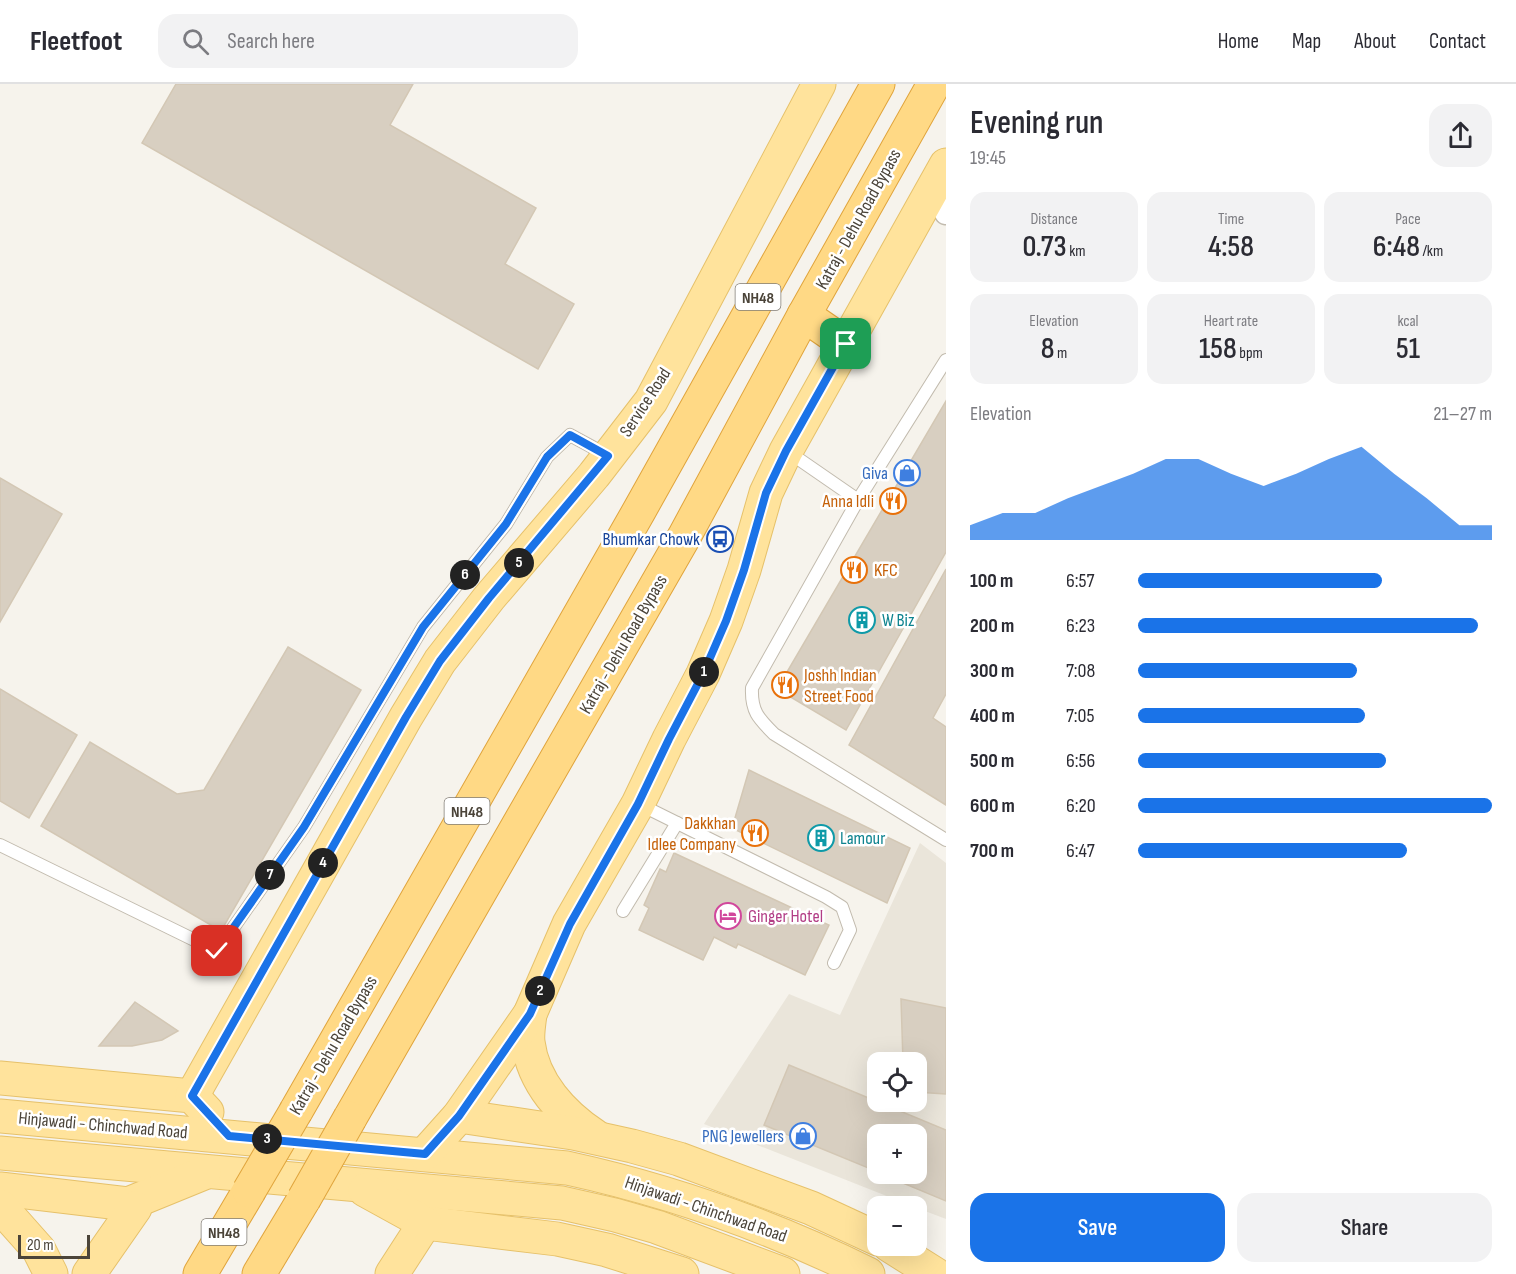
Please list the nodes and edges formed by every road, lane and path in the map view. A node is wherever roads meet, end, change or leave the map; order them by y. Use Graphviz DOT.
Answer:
graph roads {
  1 [pos="819,84"];
  2 [pos="878,84"];
  3 [pos="934,84"];
  4 [pos="941,190"];
  5 [pos="804,315"];
  6 [pos="846,344"];
  7 [pos="946,360"];
  8 [pos="786,451"];
  9 [pos="608,456"];
  10 [pos="858,500"];
  11 [pos="638,804"];
  12 [pos="677,823"];
  13 [pos="946,840"];
  14 [pos="0,845"];
  15 [pos="623,911"];
  16 [pos="834,963"];
  17 [pos="530,1014"];
  18 [pos="0,1078"];
  19 [pos="192,1096"];
  20 [pos="0,1116"];
  21 [pos="459,1116"];
  22 [pos="229,1136"];
  23 [pos="598,1138"];
  24 [pos="0,1153"];
  25 [pos="425,1154"];
  26 [pos="212,1171"];
  27 [pos="355,1184"];
  28 [pos="0,1189"];
  29 [pos="0,1206"];
  30 [pos="135,1208"];
  31 [pos="425,1223"];
  32 [pos="867,1234"];
  33 [pos="906,1256"];
  34 [pos="51,1274"];
  35 [pos="89,1274"];
  36 [pos="200,1274"];
  37 [pos="259,1274"];
  38 [pos="392,1274"];
  39 [pos="682,1274"];
  40 [pos="783,1274"];
  41 [pos="868,1274"];
  42 [pos="935,1274"];
  1 -- 9 [label="main road, Service Road"];
  2 -- 36 [label="highway, Katraj - Dehu Road Bypass / NH48, bridge"];
  3 -- 5 [label="highway, Katraj - Dehu Road Bypass / NH48"];
  4 -- 6 [label="main road"];
  5 -- 6 [label="highway"];
  5 -- 37 [label="highway, Katraj - Dehu Road Bypass / NH48, bridge"];
  6 -- 8 [label="main road"];
  7 -- 10 [label="lane"];
  8 -- 10 [label="lane"];
  8 -- 11 [label="main road"];
  9 -- 14 [label="lane"];
  9 -- 19 [label="main road, Service Road"];
  10 -- 13 [label="lane"];
  11 -- 12 [label="lane"];
  11 -- 17 [label="main road"];
  12 -- 15 [label="lane"];
  12 -- 16 [label="lane"];
  17 -- 21 [label="main road"];
  17 -- 23 [label="main road"];
  18 -- 19 [label="main road"];
  19 -- 22 [label="main road"];
  20 -- 22 [label="main road, Hinjawadi - Chinchwad Road"];
  21 -- 23 [label="main road"];
  21 -- 25 [label="main road"];
  22 -- 25 [label="main road, Hinjawadi - Chinchwad Road"];
  23 -- 32 [label="main road"];
  24 -- 26 [label="main road, Hinjawadi - Chinchwad Road"];
  25 -- 41 [label="main road, Hinjawadi - Chinchwad Road"];
  26 -- 27 [label="main road, Hinjawadi - Chinchwad Road"];
  26 -- 28 [label="main road"];
  27 -- 31 [label="main road"];
  27 -- 40 [label="main road, Hinjawadi - Chinchwad Road"];
  29 -- 34 [label="main road"];
  30 -- 35 [label="main road"];
  31 -- 38 [label="main road"];
  31 -- 39 [label="main road"];
  33 -- 42 [label="main road"];
}
